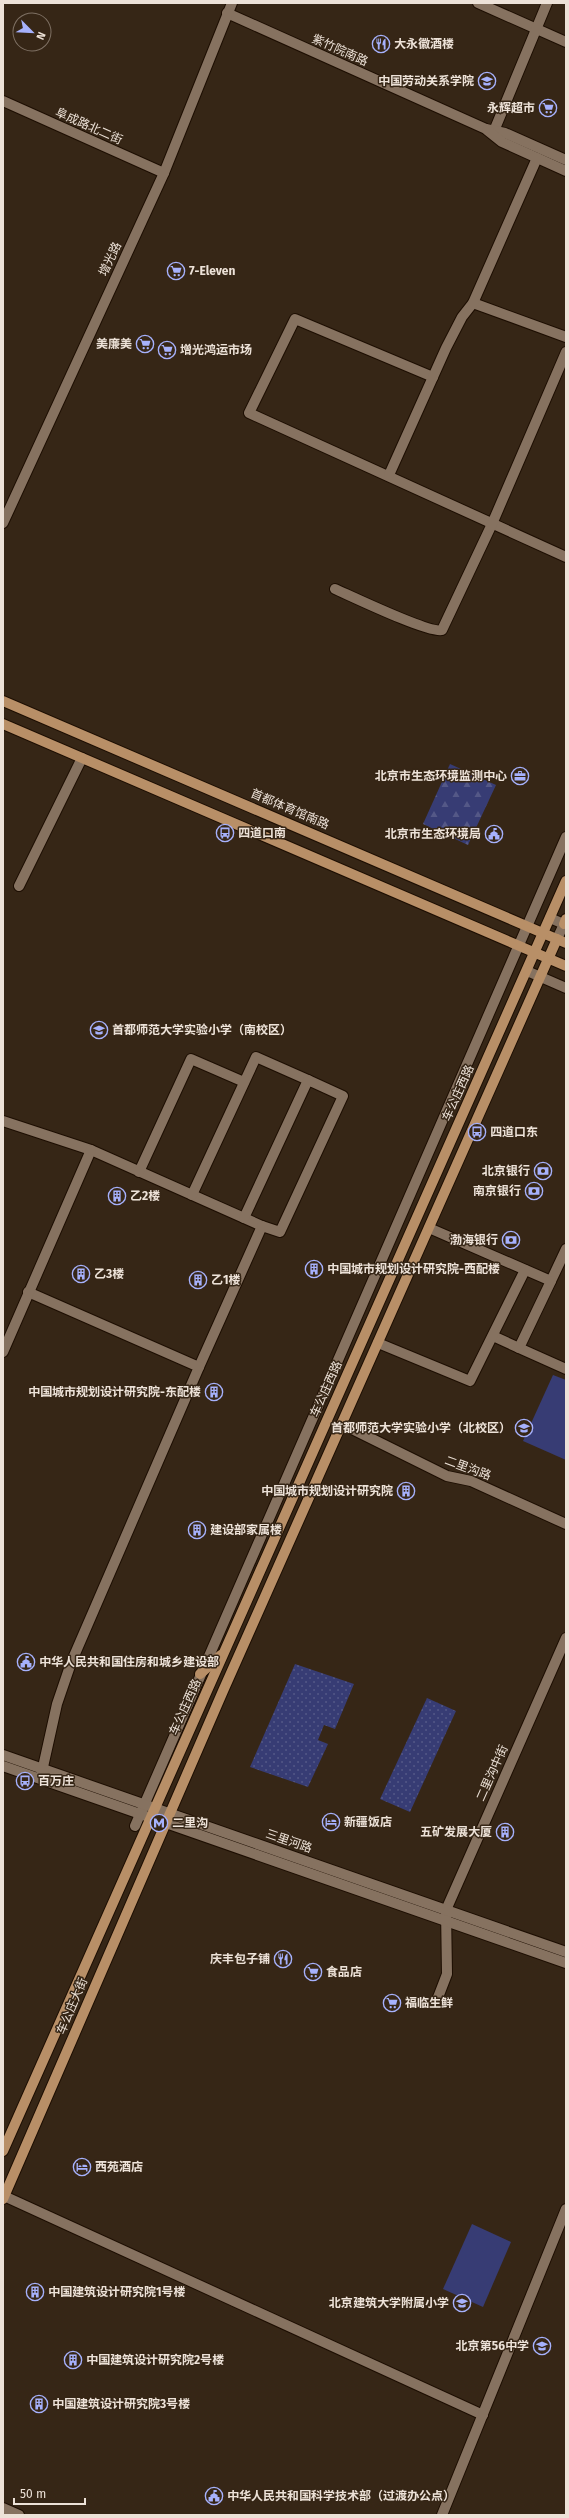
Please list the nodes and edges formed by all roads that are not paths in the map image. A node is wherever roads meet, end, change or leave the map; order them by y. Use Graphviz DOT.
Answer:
graph roads {
  1 [pos="232,3"];
  2 [pos="478,3"];
  3 [pos="547,3"];
  4 [pos="227,13"];
  5 [pos="536,29"];
  6 [pos="566,42"];
  7 [pos="3,101"];
  8 [pos="490,130"];
  9 [pos="537,158"];
  10 [pos="566,160"];
  11 [pos="566,171"];
  12 [pos="164,174"];
  13 [pos="473,303"];
  14 [pos="566,337"];
  15 [pos="566,352"];
  16 [pos="433,377"];
  17 [pos="389,475"];
  18 [pos="3,523"];
  19 [pos="492,524"];
  20 [pos="565,555"];
  21 [pos="335,589"];
  22 [pos="3,701"];
  23 [pos="3,724"];
  24 [pos="82,758"];
  25 [pos="566,837"];
  26 [pos="566,881"];
  27 [pos="19,886"];
  28 [pos="550,918"];
  29 [pos="565,922"];
  30 [pos="527,925"];
  31 [pos="543,932"];
  32 [pos="562,941"];
  33 [pos="518,945"];
  34 [pos="535,952"];
  35 [pos="549,958"];
  36 [pos="566,966"];
  37 [pos="526,971"];
  38 [pos="541,977"];
  39 [pos="566,988"];
  40 [pos="308,1080"];
  41 [pos="244,1082"];
  42 [pos="3,1121"];
  43 [pos="91,1150"];
  44 [pos="139,1172"];
  45 [pos="192,1195"];
  46 [pos="244,1218"];
  47 [pos="262,1226"];
  48 [pos="429,1228"];
  49 [pos="566,1249"];
  50 [pos="525,1270"];
  51 [pos="551,1281"];
  52 [pos="28,1292"];
  53 [pos="492,1336"];
  54 [pos="378,1343"];
  55 [pos="519,1348"];
  56 [pos="3,1352"];
  57 [pos="199,1368"];
  58 [pos="566,1369"];
  59 [pos="342,1424"];
  60 [pos="566,1524"];
  61 [pos="566,1638"];
  62 [pos="224,1652"];
  63 [pos="200,1674"];
  64 [pos="3,1755"];
  65 [pos="3,1766"];
  66 [pos="41,1774"];
  67 [pos="141,1810"];
  68 [pos="153,1814"];
  69 [pos="170,1814"];
  70 [pos="165,1823"];
  71 [pos="135,1826"];
  72 [pos="446,1910"];
  73 [pos="446,1921"];
  74 [pos="566,1952"];
  75 [pos="566,1963"];
  76 [pos="437,2000"];
  77 [pos="3,2150"];
  78 [pos="4,2198"];
  79 [pos="566,2209"];
  80 [pos="483,2415"];
  81 [pos="3,2508"];
  82 [pos="19,2515"];
  83 [pos="442,2515"];
  1 -- 4 [label="street, 增光路"];
  2 -- 5 [label="street"];
  3 -- 5 [label="street"];
  4 -- 8 [label="street, 紫竹院南路"];
  4 -- 12 [label="street, 增光路"];
  5 -- 6 [label="street"];
  5 -- 8 [label="street"];
  7 -- 12 [label="street, 阜成路北二街"];
  8 -- 9 [label="street, 紫竹院南路"];
  8 -- 10 [label="street, 紫竹院南路"];
  9 -- 11 [label="street, 紫竹院南路"];
  9 -- 13 [label="street"];
  12 -- 18 [label="street, 增光路"];
  13 -- 14 [label="street"];
  13 -- 16 [label="street"];
  15 -- 19 [label="street"];
  16 -- 17 [label="street"];
  16 -- 17 [label="street"];
  17 -- 19 [label="street"];
  19 -- 20 [label="street"];
  19 -- 21 [label="street"];
  22 -- 30 [label="main road, 首都体育馆南路"];
  23 -- 24 [label="main road"];
  24 -- 27 [label="street"];
  24 -- 33 [label="main road"];
  25 -- 30 [label="street"];
  26 -- 28 [label="main road"];
  28 -- 29 [label="street"];
  28 -- 31 [label="main road"];
  29 -- 32 [label="street"];
  30 -- 31 [label="main road, 首都体育馆南路"];
  30 -- 33 [label="street"];
  31 -- 32 [label="main road, 首都体育馆南路"];
  31 -- 34 [label="main road, 车公庄西路"];
  32 -- 35 [label="main road"];
  33 -- 34 [label="main road"];
  33 -- 63 [label="street"];
  34 -- 35 [label="main road"];
  34 -- 37 [label="main road, 车公庄西路"];
  35 -- 36 [label="main road"];
  35 -- 38 [label="main road"];
  37 -- 38 [label="street"];
  37 -- 62 [label="main road, 车公庄西路"];
  38 -- 39 [label="street"];
  38 -- 48 [label="main road"];
  40 -- 41 [label="street"];
  40 -- 46 [label="street"];
  40 -- 47 [label="street"];
  41 -- 44 [label="street"];
  41 -- 45 [label="street"];
  42 -- 43 [label="street"];
  43 -- 44 [label="street"];
  43 -- 52 [label="street"];
  44 -- 45 [label="street"];
  45 -- 46 [label="street"];
  46 -- 47 [label="street"];
  47 -- 57 [label="street"];
  48 -- 50 [label="street"];
  48 -- 54 [label="main road"];
  49 -- 51 [label="street"];
  50 -- 51 [label="street"];
  50 -- 53 [label="street"];
  51 -- 55 [label="street"];
  52 -- 56 [label="street"];
  52 -- 57 [label="street"];
  53 -- 54 [label="street"];
  53 -- 55 [label="street"];
  54 -- 59 [label="main road"];
  55 -- 58 [label="street"];
  57 -- 66 [label="street"];
  59 -- 60 [label="street, 二里沟路"];
  59 -- 69 [label="main road"];
  61 -- 72 [label="street, 二里沟中街"];
  62 -- 63 [label="main road"];
  62 -- 68 [label="main road, 车公庄西路"];
  63 -- 67 [label="street"];
  64 -- 66 [label="street, 三里河路"];
  65 -- 66 [label="street, 三里河路"];
  66 -- 67 [label="street, 三里河路"];
  67 -- 68 [label="street, 三里河路"];
  67 -- 71 [label="street"];
  68 -- 69 [label="street, 三里河路"];
  68 -- 70 [label="street, 三里河路"];
  68 -- 77 [label="main road, 车公庄大街"];
  69 -- 70 [label="main road"];
  69 -- 72 [label="street, 三里河路"];
  70 -- 73 [label="street, 三里河路"];
  70 -- 78 [label="main road, 车公庄大街"];
  72 -- 73 [label="street, 二里沟中街"];
  72 -- 74 [label="street, 三里河路"];
  73 -- 75 [label="street, 三里河路"];
  73 -- 76 [label="street, 二里沟中街"];
  78 -- 80 [label="street"];
  79 -- 80 [label="street"];
  80 -- 83 [label="street"];
  81 -- 82 [label="street"];
}
